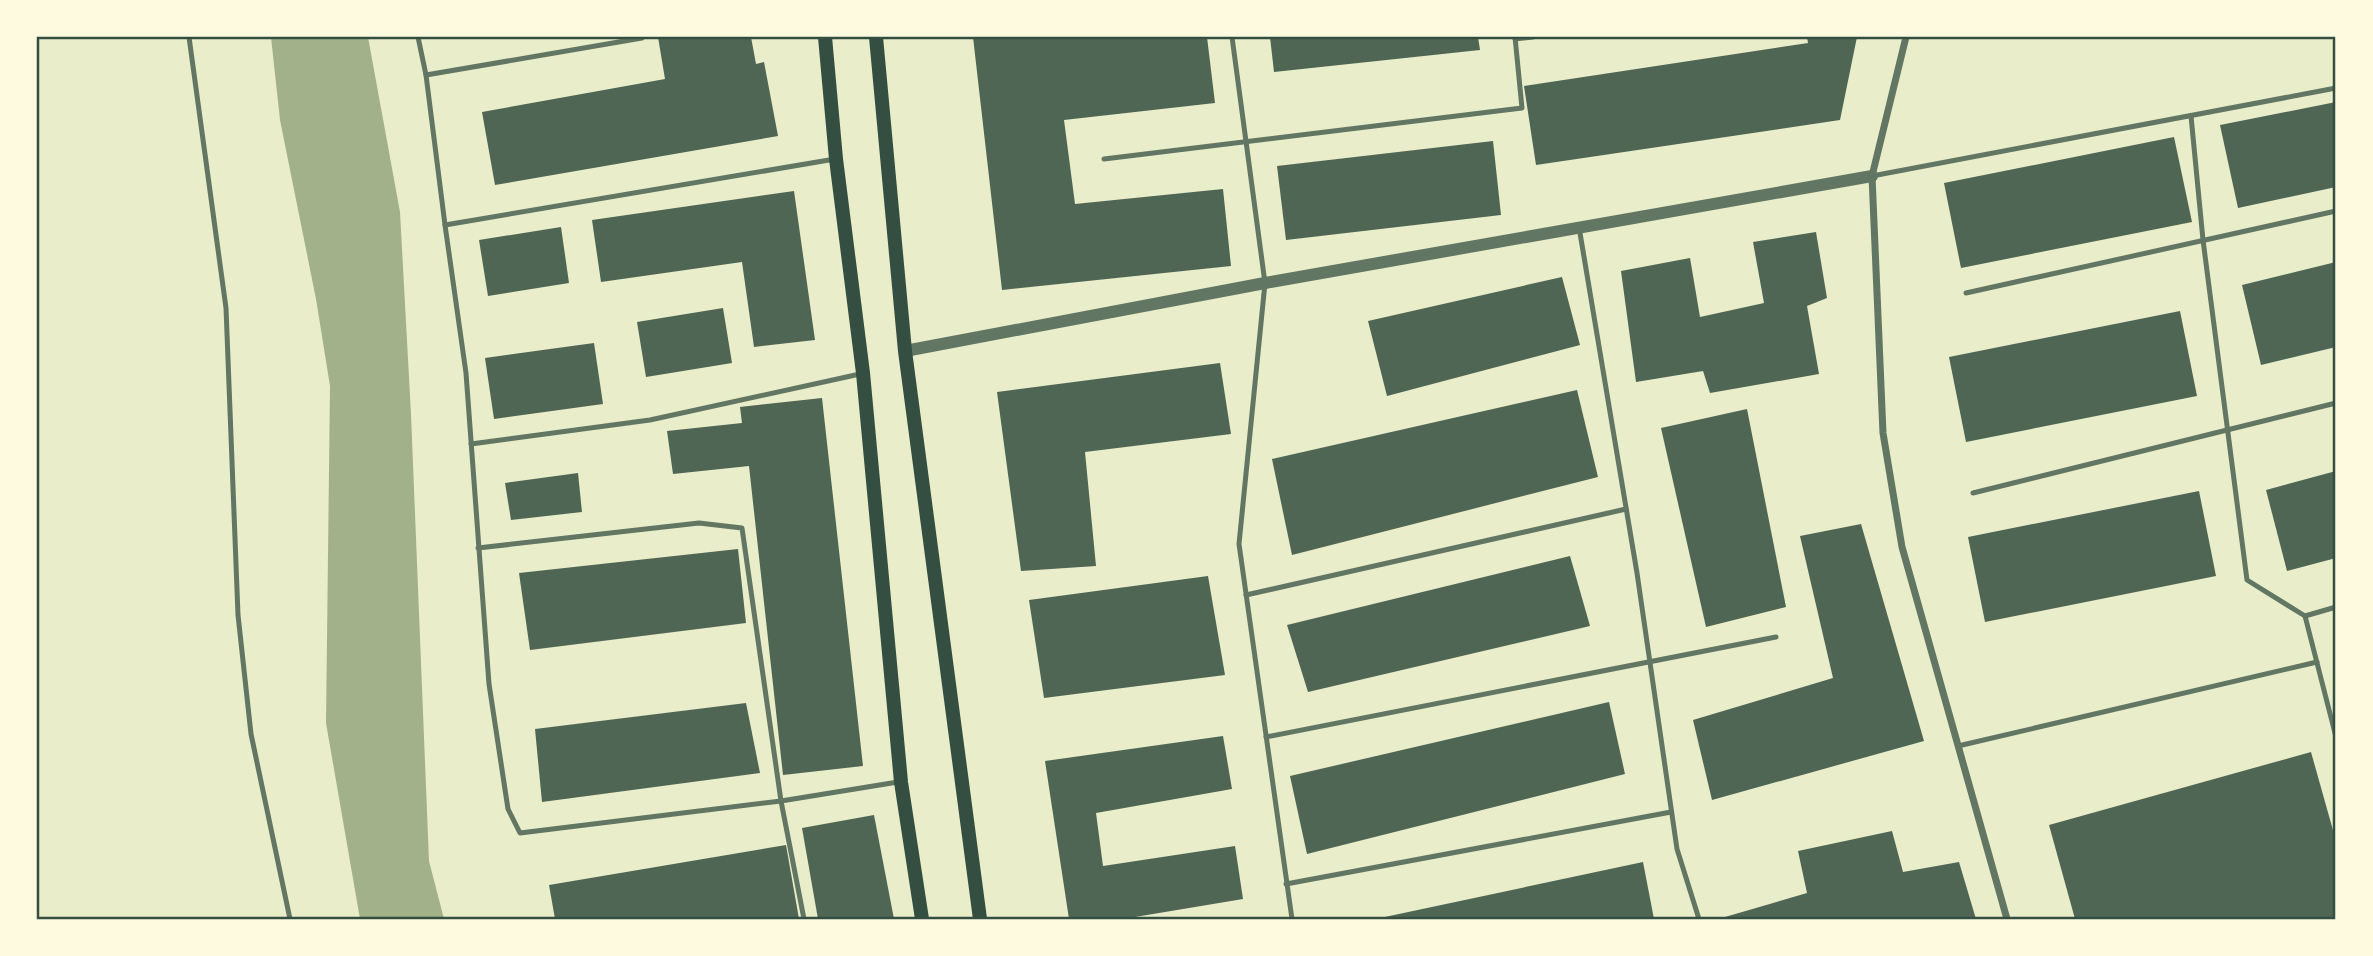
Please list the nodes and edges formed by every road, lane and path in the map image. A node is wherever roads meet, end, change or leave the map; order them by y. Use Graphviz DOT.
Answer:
graph roads {
  1 [pos="189,37"];
  2 [pos="418,37"];
  3 [pos="825,37"];
  4 [pos="876,37"];
  5 [pos="1232,37"];
  6 [pos="1533,37"];
  7 [pos="1906,37"];
  8 [pos="642,38"];
  9 [pos="1515,38"];
  10 [pos="426,75"];
  11 [pos="2336,88"];
  12 [pos="2191,116"];
  13 [pos="1246,142"];
  14 [pos="836,159"];
  15 [pos="1104,159"];
  16 [pos="1872,176"];
  17 [pos="2336,211"];
  18 [pos="444,225"];
  19 [pos="1579,227"];
  20 [pos="2203,240"];
  21 [pos="1265,283"];
  22 [pos="1966,293"];
  23 [pos="905,351"];
  24 [pos="863,373"];
  25 [pos="2336,403"];
  26 [pos="2226,430"];
  27 [pos="471,444"];
  28 [pos="1973,493"];
  29 [pos="1626,509"];
  30 [pos="478,548"];
  31 [pos="1247,595"];
  32 [pos="2336,607"];
  33 [pos="2305,616"];
  34 [pos="1776,637"];
  35 [pos="1650,660"];
  36 [pos="2317,662"];
  37 [pos="1266,737"];
  38 [pos="2336,737"];
  39 [pos="1958,746"];
  40 [pos="901,782"];
  41 [pos="780,801"];
  42 [pos="1671,812"];
  43 [pos="1286,884"];
  44 [pos="290,919"];
  45 [pos="804,919"];
  46 [pos="922,919"];
  47 [pos="980,919"];
  48 [pos="1290,919"];
  49 [pos="1699,919"];
  50 [pos="2007,919"];
  1 -- 44 [label="lane"];
  2 -- 10 [label="lane"];
  3 -- 14 [label="main road"];
  4 -- 23 [label="main road"];
  5 -- 13 [label="lane"];
  6 -- 9 [label="lane"];
  7 -- 16 [label="street"];
  8 -- 10 [label="lane"];
  9 -- 13 [label="lane"];
  10 -- 18 [label="lane"];
  11 -- 12 [label="lane"];
  12 -- 16 [label="lane"];
  12 -- 20 [label="lane"];
  13 -- 15 [label="lane"];
  13 -- 21 [label="lane"];
  14 -- 18 [label="lane"];
  14 -- 24 [label="main road"];
  16 -- 19 [label="street"];
  16 -- 39 [label="street"];
  17 -- 20 [label="lane"];
  18 -- 27 [label="lane"];
  19 -- 21 [label="street"];
  19 -- 29 [label="lane"];
  20 -- 22 [label="lane"];
  20 -- 26 [label="lane"];
  21 -- 23 [label="street"];
  21 -- 31 [label="lane"];
  23 -- 47 [label="main road"];
  24 -- 27 [label="lane"];
  24 -- 40 [label="main road"];
  25 -- 26 [label="lane"];
  26 -- 28 [label="lane"];
  26 -- 33 [label="lane"];
  27 -- 30 [label="lane"];
  29 -- 31 [label="lane"];
  29 -- 35 [label="lane"];
  30 -- 41 [label="lane"];
  30 -- 41 [label="lane"];
  31 -- 37 [label="lane"];
  32 -- 33 [label="lane"];
  33 -- 36 [label="lane"];
  34 -- 35 [label="lane"];
  35 -- 37 [label="lane"];
  35 -- 42 [label="lane"];
  36 -- 38 [label="lane"];
  36 -- 39 [label="lane"];
  37 -- 43 [label="lane"];
  39 -- 50 [label="street"];
  40 -- 41 [label="lane"];
  40 -- 46 [label="main road"];
  41 -- 45 [label="lane"];
  42 -- 43 [label="lane"];
  42 -- 49 [label="lane"];
  43 -- 48 [label="lane"];
}
